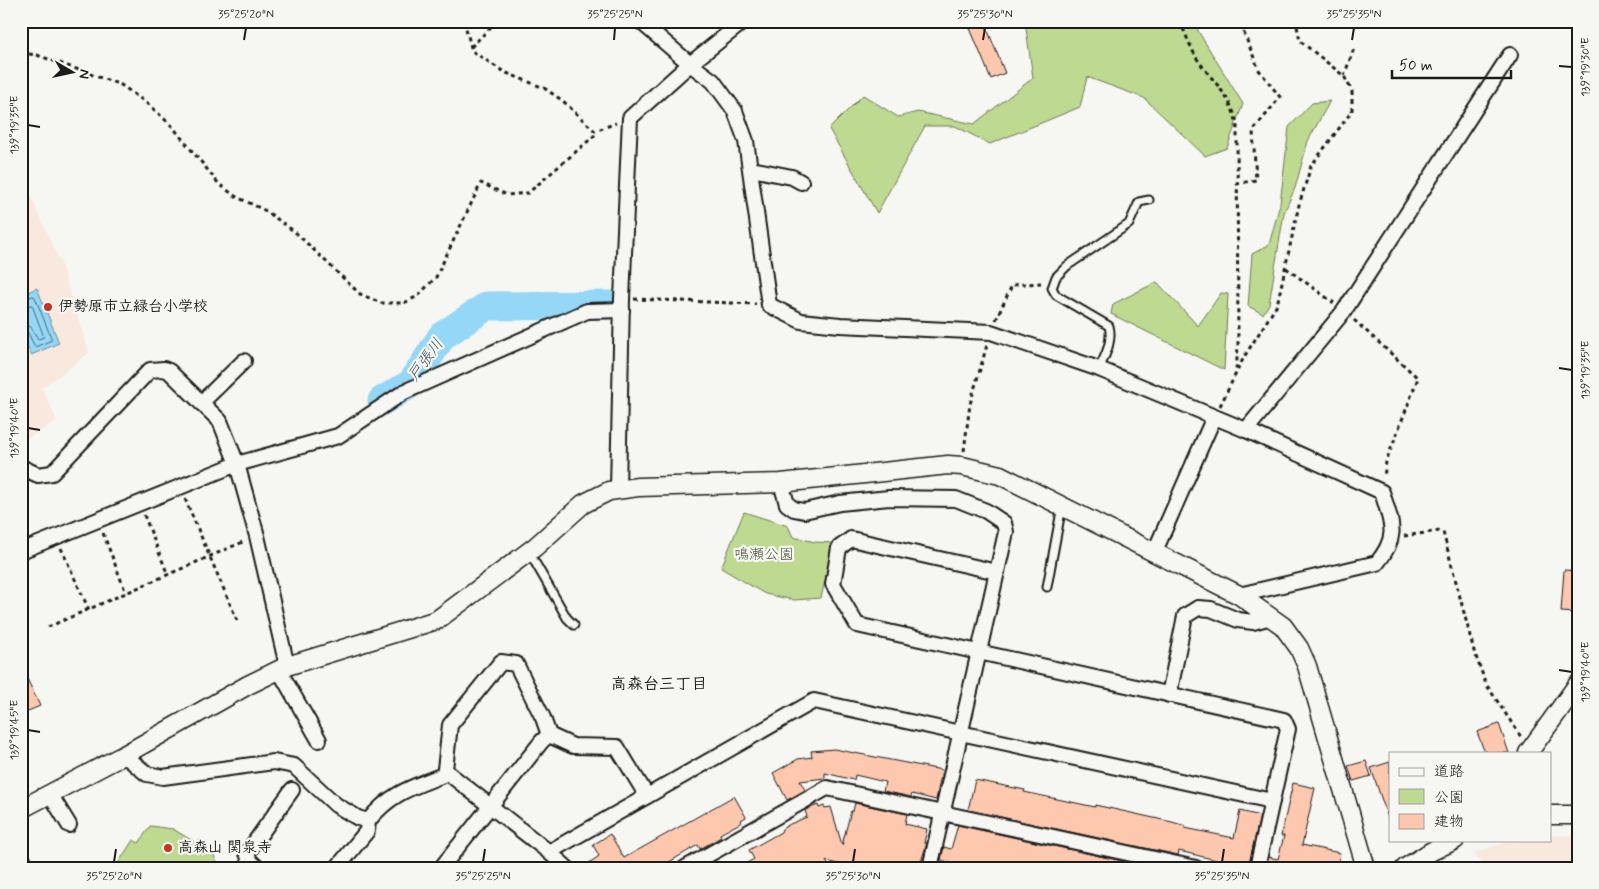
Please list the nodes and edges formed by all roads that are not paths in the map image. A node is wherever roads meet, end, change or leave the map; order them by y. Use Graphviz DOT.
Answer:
graph roads {
  1 [pos="640,21"];
  2 [pos="744,21"];
  3 [pos="1510,55"];
  4 [pos="690,64"];
  5 [pos="751,169"];
  6 [pos="802,182"];
  7 [pos="1149,200"];
  8 [pos="622,304"];
  9 [pos="244,361"];
  10 [pos="1099,369"];
  11 [pos="201,403"];
  12 [pos="1214,417"];
  13 [pos="1246,430"];
  14 [pos="237,464"];
  15 [pos="21,467"];
  16 [pos="781,483"];
  17 [pos="618,489"];
  18 [pos="1062,505"];
  19 [pos="21,551"];
  20 [pos="529,552"];
  21 [pos="1155,552"];
  22 [pos="997,572"];
  23 [pos="1047,587"];
  24 [pos="1239,595"];
  25 [pos="1271,617"];
  26 [pos="574,625"];
  27 [pos="978,652"];
  28 [pos="283,668"];
  29 [pos="1578,684"];
  30 [pos="1169,695"];
  31 [pos="961,732"];
  32 [pos="549,735"];
  33 [pos="319,740"];
  34 [pos="1529,752"];
  35 [pos="124,755"];
  36 [pos="448,773"];
  37 [pos="292,790"];
  38 [pos="50,794"];
  39 [pos="647,796"];
  40 [pos="1272,801"];
  41 [pos="490,806"];
  42 [pos="21,809"];
  43 [pos="943,812"];
  44 [pos="1552,815"];
  45 [pos="1578,815"];
  46 [pos="368,822"];
  47 [pos="69,825"];
  48 [pos="1451,842"];
  49 [pos="21,854"];
  50 [pos="549,859"];
  51 [pos="35,868"];
  52 [pos="258,868"];
  53 [pos="336,868"];
  54 [pos="441,868"];
  55 [pos="567,868"];
  56 [pos="685,868"];
  57 [pos="930,868"];
  58 [pos="1196,868"];
  59 [pos="1257,868"];
  60 [pos="1366,868"];
  61 [pos="1405,868"];
  1 -- 4 [label="street"];
  2 -- 4 [label="street"];
  3 -- 13 [label="street"];
  4 -- 5 [label="street"];
  4 -- 8 [label="street"];
  5 -- 6 [label="street"];
  5 -- 10 [label="street"];
  7 -- 10 [label="lane"];
  8 -- 14 [label="street"];
  8 -- 17 [label="street"];
  9 -- 11 [label="street"];
  10 -- 12 [label="street"];
  11 -- 14 [label="street"];
  11 -- 15 [label="street"];
  12 -- 13 [label="street"];
  12 -- 21 [label="street"];
  13 -- 24 [label="street"];
  14 -- 19 [label="street"];
  14 -- 28 [label="street"];
  16 -- 17 [label="street"];
  16 -- 18 [label="street"];
  16 -- 22 [label="street"];
  17 -- 20 [label="street"];
  18 -- 21 [label="street"];
  18 -- 23 [label="lane"];
  20 -- 26 [label="lane"];
  20 -- 28 [label="street"];
  21 -- 24 [label="street"];
  22 -- 27 [label="street"];
  22 -- 27 [label="street"];
  24 -- 25 [label="street"];
  25 -- 30 [label="street"];
  25 -- 60 [label="street"];
  27 -- 30 [label="street"];
  27 -- 31 [label="street"];
  28 -- 33 [label="street"];
  28 -- 35 [label="street"];
  29 -- 34 [label="street"];
  30 -- 40 [label="street"];
  31 -- 39 [label="street"];
  31 -- 40 [label="street"];
  31 -- 43 [label="street"];
  32 -- 36 [label="street"];
  32 -- 39 [label="street"];
  32 -- 41 [label="street"];
  35 -- 38 [label="street"];
  35 -- 46 [label="street"];
  36 -- 41 [label="street"];
  36 -- 46 [label="street"];
  37 -- 52 [label="street"];
  38 -- 42 [label="street"];
  38 -- 47 [label="street"];
  39 -- 50 [label="street"];
  40 -- 59 [label="street"];
  41 -- 50 [label="street"];
  41 -- 54 [label="street"];
  43 -- 56 [label="street"];
  43 -- 57 [label="street"];
  43 -- 58 [label="street"];
  44 -- 45 [label="street"];
  46 -- 53 [label="street"];
  48 -- 61 [label="street"];
  49 -- 51 [label="lane"];
  50 -- 55 [label="street"];
}
